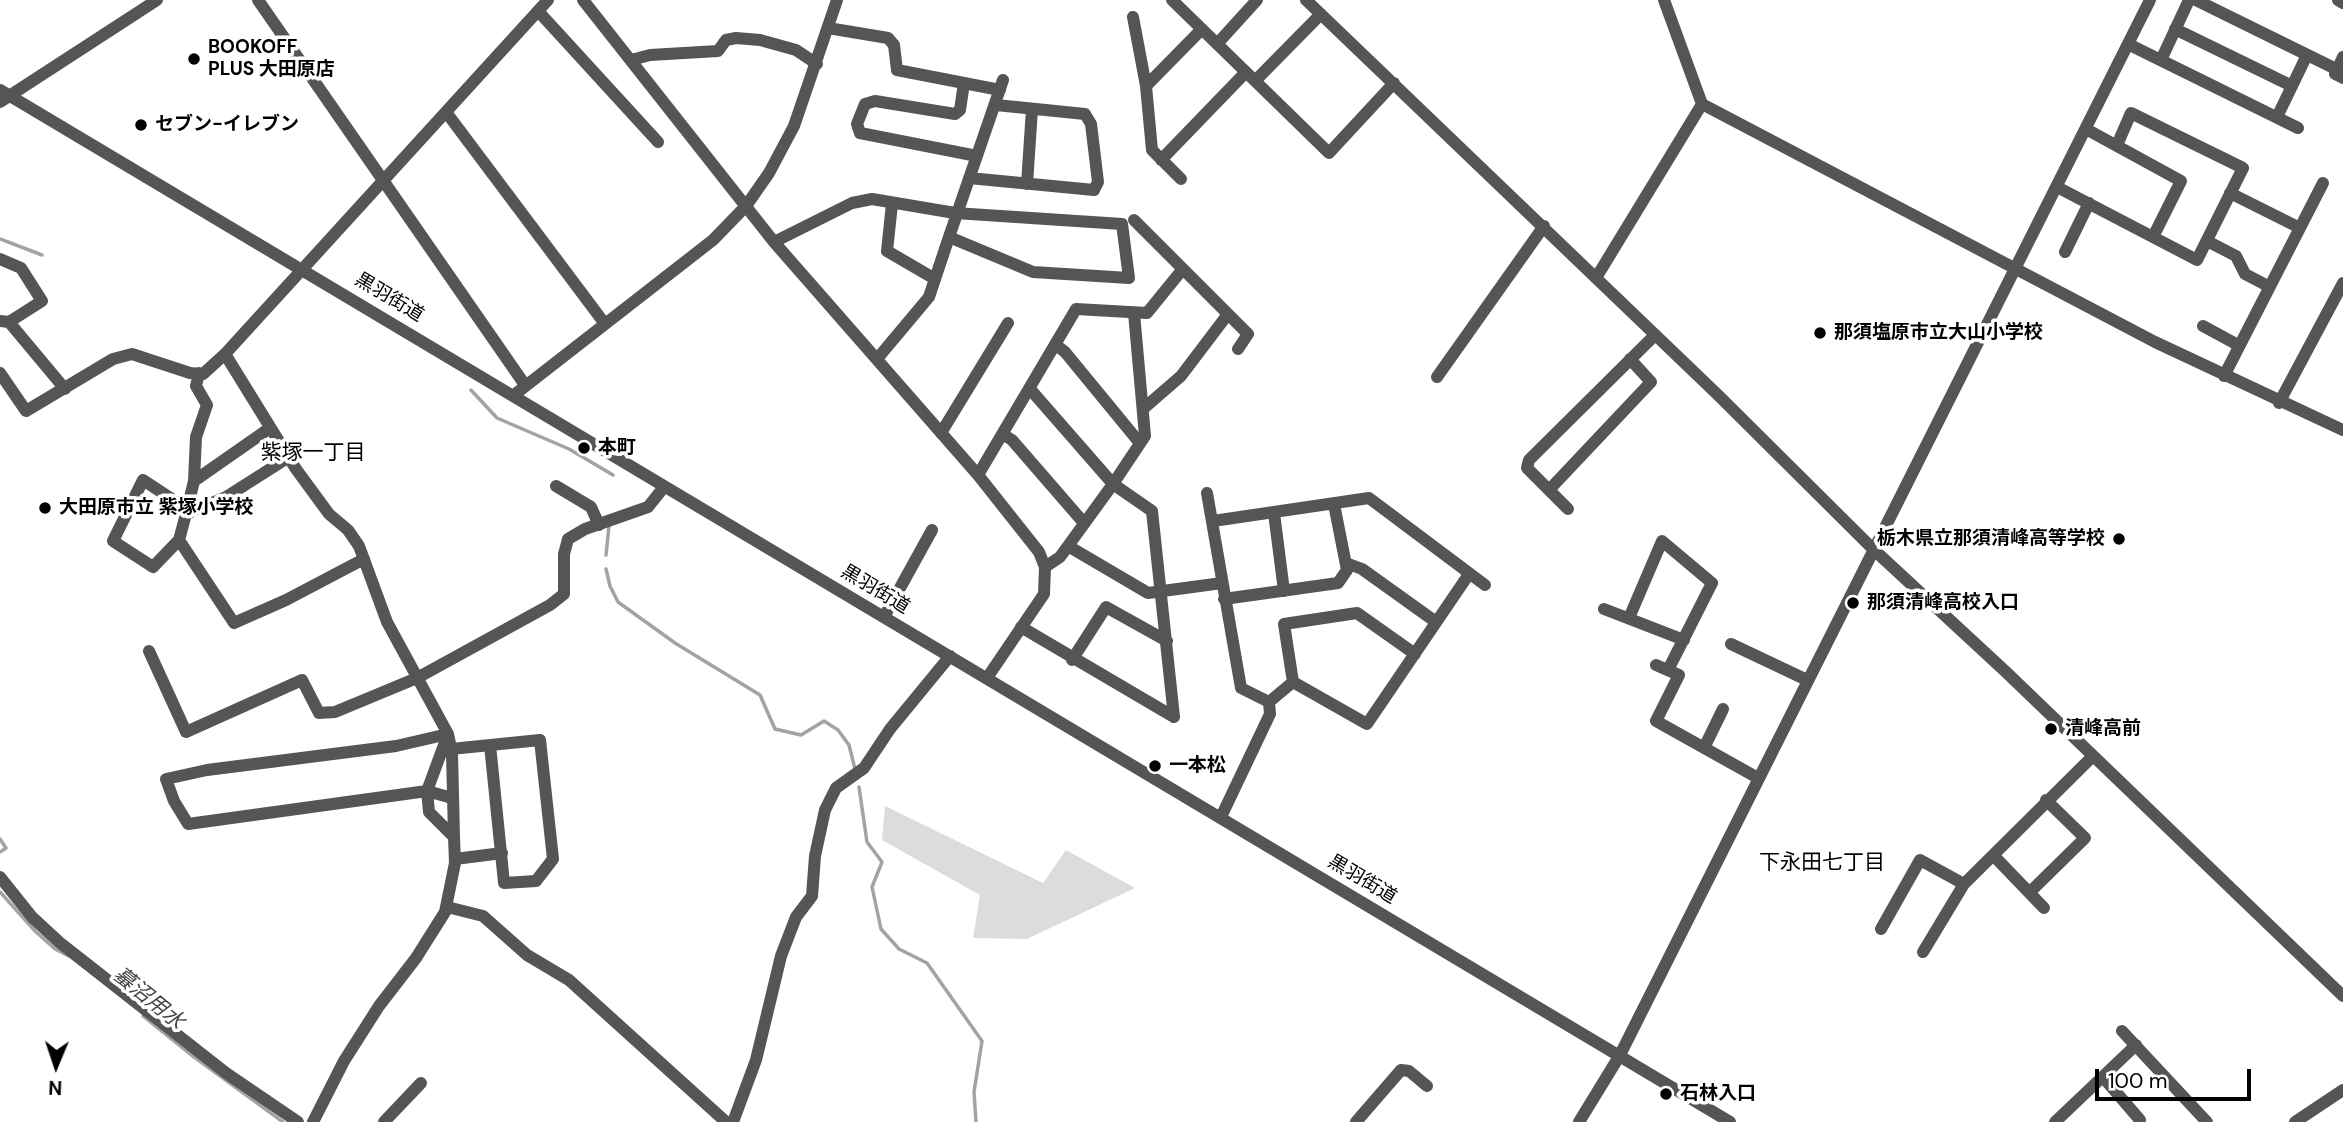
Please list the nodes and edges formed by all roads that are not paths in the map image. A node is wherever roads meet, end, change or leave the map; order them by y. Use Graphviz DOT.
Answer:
graph roads {
  1 [pos="157,0"];
  2 [pos="258,0"];
  3 [pos="548,0"];
  4 [pos="583,0"];
  5 [pos="837,0"];
  6 [pos="1257,0"];
  7 [pos="1306,0"];
  8 [pos="1664,0"];
  9 [pos="2150,0"];
  10 [pos="2189,0"];
  11 [pos="2196,0"];
  12 [pos="2338,0"];
  13 [pos="1177,2"];
  14 [pos="2343,3"];
  15 [pos="538,11"];
  16 [pos="1321,14"];
  17 [pos="1133,17"];
  18 [pos="828,28"];
  19 [pos="1202,29"];
  20 [pos="2175,29"];
  21 [pos="1217,44"];
  22 [pos="2128,44"];
  23 [pos="2307,55"];
  24 [pos="2343,57"];
  25 [pos="2161,60"];
  26 [pos="631,61"];
  27 [pos="817,64"];
  28 [pos="2340,74"];
  29 [pos="1251,76"];
  30 [pos="964,83"];
  31 [pos="1394,83"];
  32 [pos="1146,86"];
  33 [pos="2292,86"];
  34 [pos="3,96"];
  35 [pos="1702,104"];
  36 [pos="996,105"];
  37 [pos="1032,108"];
  38 [pos="446,112"];
  39 [pos="2277,117"];
  40 [pos="2298,128"];
  41 [pos="2086,129"];
  42 [pos="658,142"];
  43 [pos="2116,145"];
  44 [pos="977,156"];
  45 [pos="1161,160"];
  46 [pos="969,178"];
  47 [pos="385,179"];
  48 [pos="1181,179"];
  49 [pos="2323,183"];
  50 [pos="1027,184"];
  51 [pos="2057,187"];
  52 [pos="2231,193"];
  53 [pos="2089,203"];
  54 [pos="892,204"];
  55 [pos="746,206"];
  56 [pos="955,213"];
  57 [pos="1134,220"];
  58 [pos="1544,226"];
  59 [pos="2298,227"];
  60 [pos="2154,235"];
  61 [pos="949,237"];
  62 [pos="2207,241"];
  63 [pos="774,242"];
  64 [pos="2065,252"];
  65 [pos="0,260"];
  66 [pos="303,270"];
  67 [pos="1182,270"];
  68 [pos="2017,270"];
  69 [pos="1596,278"];
  70 [pos="935,279"];
  71 [pos="2343,283"];
  72 [pos="2268,286"];
  73 [pos="1134,313"];
  74 [pos="1228,314"];
  75 [pos="4,321"];
  76 [pos="1008,323"];
  77 [pos="606,324"];
  78 [pos="2203,327"];
  79 [pos="1655,335"];
  80 [pos="1056,345"];
  81 [pos="2238,345"];
  82 [pos="1238,349"];
  83 [pos="225,354"];
  84 [pos="877,359"];
  85 [pos="1630,359"];
  86 [pos="0,373"];
  87 [pos="199,373"];
  88 [pos="2224,376"];
  89 [pos="1437,377"];
  90 [pos="525,385"];
  91 [pos="65,389"];
  92 [pos="1030,389"];
  93 [pos="514,395"];
  94 [pos="2279,402"];
  95 [pos="1143,409"];
  96 [pos="271,428"];
  97 [pos="2343,430"];
  98 [pos="941,433"];
  99 [pos="1004,435"];
  100 [pos="1139,443"];
  101 [pos="289,457"];
  102 [pos="978,475"];
  103 [pos="194,481"];
  104 [pos="1113,484"];
  105 [pos="556,486"];
  106 [pos="664,488"];
  107 [pos="1549,490"];
  108 [pos="1207,493"];
  109 [pos="1334,504"];
  110 [pos="1568,509"];
  111 [pos="187,511"];
  112 [pos="1274,513"];
  113 [pos="1213,521"];
  114 [pos="1084,523"];
  115 [pos="599,525"];
  116 [pos="932,530"];
  117 [pos="179,540"];
  118 [pos="1068,546"];
  119 [pos="1872,548"];
  120 [pos="364,559"];
  121 [pos="1346,563"];
  122 [pos="1045,567"];
  123 [pos="1469,574"];
  124 [pos="1222,583"];
  125 [pos="1485,585"];
  126 [pos="1284,591"];
  127 [pos="1162,593"];
  128 [pos="1224,600"];
  129 [pos="1604,609"];
  130 [pos="884,617"];
  131 [pos="1629,618"];
  132 [pos="1436,622"];
  133 [pos="1021,628"];
  134 [pos="1684,640"];
  135 [pos="1167,641"];
  136 [pos="1731,644"];
  137 [pos="149,650"];
  138 [pos="1415,654"];
  139 [pos="950,656"];
  140 [pos="1072,660"];
  141 [pos="417,678"];
  142 [pos="987,678"];
  143 [pos="1807,680"];
  144 [pos="1293,682"];
  145 [pos="1269,702"];
  146 [pos="1723,709"];
  147 [pos="448,734"];
  148 [pos="490,745"];
  149 [pos="1704,748"];
  150 [pos="452,749"];
  151 [pos="2093,756"];
  152 [pos="1758,778"];
  153 [pos="427,791"];
  154 [pos="452,798"];
  155 [pos="2046,800"];
  156 [pos="1221,817"];
  157 [pos="454,837"];
  158 [pos="502,853"];
  159 [pos="1993,855"];
  160 [pos="455,859"];
  161 [pos="0,877"];
  162 [pos="1964,884"];
  163 [pos="2030,891"];
  164 [pos="447,907"];
  165 [pos="2044,908"];
  166 [pos="1881,929"];
  167 [pos="1923,952"];
  168 [pos="2343,996"];
  169 [pos="2122,1031"];
  170 [pos="2136,1045"];
  171 [pos="1620,1055"];
  172 [pos="2103,1077"];
  173 [pos="421,1083"];
  174 [pos="1427,1086"];
  175 [pos="2343,1090"];
  176 [pos="2140,1121"];
  177 [pos="298,1122"];
  178 [pos="313,1122"];
  179 [pos="384,1122"];
  180 [pos="726,1122"];
  181 [pos="733,1122"];
  182 [pos="1356,1122"];
  183 [pos="1579,1122"];
  184 [pos="1730,1122"];
  185 [pos="2055,1122"];
  186 [pos="2207,1122"];
  187 [pos="2295,1122"];
  1 -- 34 [label="street"];
  2 -- 47 [label="street"];
  3 -- 15 [label="street"];
  4 -- 26 [label="street"];
  5 -- 18 [label="street"];
  6 -- 21 [label="street"];
  7 -- 16 [label="street"];
  8 -- 35 [label="street"];
  9 -- 22 [label="street"];
  10 -- 20 [label="street"];
  11 -- 23 [label="street"];
  12 -- 14 [label="street"];
  13 -- 19 [label="street"];
  15 -- 38 [label="street"];
  15 -- 42 [label="street"];
  16 -- 29 [label="street"];
  16 -- 31 [label="street"];
  17 -- 32 [label="street"];
  18 -- 27 [label="street"];
  18 -- 30 [label="street"];
  19 -- 21 [label="street"];
  19 -- 32 [label="street"];
  20 -- 25 [label="street"];
  20 -- 33 [label="street"];
  21 -- 29 [label="street"];
  22 -- 25 [label="street"];
  22 -- 41 [label="street"];
  23 -- 28 [label="street"];
  23 -- 33 [label="street"];
  24 -- 28 [label="street"];
  25 -- 39 [label="street"];
  26 -- 27 [label="street"];
  26 -- 55 [label="street"];
  27 -- 55 [label="street"];
  29 -- 31 [label="street"];
  29 -- 45 [label="street"];
  30 -- 36 [label="street"];
  30 -- 44 [label="street"];
  31 -- 58 [label="street"];
  32 -- 45 [label="street"];
  33 -- 39 [label="street"];
  34 -- 66 [label="street, 黒羽街道"];
  35 -- 68 [label="street"];
  35 -- 69 [label="street"];
  36 -- 37 [label="street"];
  36 -- 44 [label="street"];
  37 -- 50 [label="street"];
  37 -- 50 [label="street"];
  38 -- 47 [label="street"];
  38 -- 77 [label="street"];
  39 -- 40 [label="street"];
  41 -- 43 [label="street"];
  41 -- 51 [label="street"];
  43 -- 52 [label="street"];
  43 -- 60 [label="street"];
  44 -- 46 [label="street"];
  45 -- 48 [label="street"];
  46 -- 50 [label="street"];
  46 -- 56 [label="street"];
  47 -- 66 [label="street"];
  47 -- 90 [label="street"];
  49 -- 59 [label="street"];
  51 -- 53 [label="street"];
  51 -- 68 [label="street"];
  52 -- 59 [label="street"];
  52 -- 62 [label="street"];
  53 -- 60 [label="street"];
  53 -- 64 [label="street"];
  54 -- 56 [label="street"];
  54 -- 63 [label="street"];
  54 -- 70 [label="street"];
  55 -- 63 [label="street"];
  55 -- 77 [label="street"];
  56 -- 61 [label="street"];
  56 -- 61 [label="street"];
  57 -- 67 [label="street"];
  58 -- 69 [label="street"];
  58 -- 89 [label="street"];
  59 -- 72 [label="street"];
  60 -- 62 [label="street"];
  61 -- 70 [label="street"];
  62 -- 72 [label="street"];
  63 -- 84 [label="street"];
  65 -- 75 [label="street"];
  66 -- 83 [label="street"];
  66 -- 93 [label="street, 黒羽街道"];
  67 -- 73 [label="street"];
  67 -- 74 [label="street"];
  68 -- 88 [label="street"];
  68 -- 119 [label="street"];
  69 -- 79 [label="street"];
  70 -- 84 [label="street"];
  71 -- 94 [label="street"];
  72 -- 81 [label="street"];
  73 -- 80 [label="street"];
  73 -- 95 [label="street"];
  74 -- 82 [label="street"];
  74 -- 95 [label="street"];
  75 -- 91 [label="street"];
  76 -- 98 [label="street"];
  77 -- 90 [label="street"];
  78 -- 81 [label="street"];
  79 -- 85 [label="street"];
  79 -- 119 [label="street"];
  80 -- 92 [label="street"];
  80 -- 100 [label="street"];
  81 -- 88 [label="street"];
  83 -- 87 [label="street"];
  83 -- 96 [label="street"];
  84 -- 98 [label="street"];
  85 -- 107 [label="street"];
  85 -- 107 [label="street"];
  86 -- 91 [label="street"];
  87 -- 91 [label="street"];
  87 -- 103 [label="street"];
  88 -- 94 [label="street"];
  90 -- 93 [label="street"];
  92 -- 99 [label="street"];
  92 -- 104 [label="street"];
  93 -- 106 [label="street, 黒羽街道"];
  94 -- 97 [label="street"];
  95 -- 100 [label="street"];
  96 -- 101 [label="street"];
  96 -- 103 [label="street"];
  98 -- 102 [label="street"];
  99 -- 102 [label="street"];
  99 -- 114 [label="street"];
  100 -- 104 [label="street"];
  101 -- 111 [label="street"];
  101 -- 120 [label="street"];
  102 -- 122 [label="street"];
  103 -- 111 [label="street"];
  104 -- 114 [label="street"];
  104 -- 127 [label="street"];
  105 -- 115 [label="street"];
  106 -- 115 [label="street"];
  106 -- 130 [label="street, 黒羽街道"];
  107 -- 110 [label="street"];
  108 -- 113 [label="street"];
  109 -- 112 [label="street"];
  109 -- 121 [label="street"];
  109 -- 123 [label="street"];
  111 -- 117 [label="street"];
  111 -- 117 [label="street"];
  112 -- 113 [label="street"];
  112 -- 126 [label="street"];
  113 -- 124 [label="street"];
  114 -- 118 [label="street"];
  115 -- 141 [label="street"];
  116 -- 130 [label="street"];
  117 -- 120 [label="street"];
  118 -- 122 [label="street"];
  118 -- 127 [label="street"];
  119 -- 143 [label="street"];
  119 -- 151 [label="street"];
  120 -- 141 [label="street"];
  121 -- 126 [label="street"];
  121 -- 132 [label="street"];
  122 -- 133 [label="street"];
  123 -- 125 [label="street"];
  123 -- 132 [label="street"];
  124 -- 127 [label="street"];
  124 -- 128 [label="street"];
  126 -- 128 [label="street"];
  127 -- 135 [label="street"];
  128 -- 145 [label="street"];
  129 -- 131 [label="street"];
  130 -- 139 [label="street, 黒羽街道"];
  131 -- 134 [label="street"];
  131 -- 134 [label="street"];
  132 -- 138 [label="street"];
  133 -- 140 [label="street"];
  133 -- 142 [label="street"];
  134 -- 149 [label="street"];
  135 -- 140 [label="street"];
  135 -- 140 [label="street"];
  136 -- 143 [label="street"];
  137 -- 141 [label="street"];
  138 -- 144 [label="street"];
  138 -- 144 [label="street"];
  139 -- 142 [label="street, 黒羽街道"];
  139 -- 181 [label="street"];
  141 -- 147 [label="street"];
  142 -- 156 [label="street, 黒羽街道"];
  143 -- 152 [label="street"];
  144 -- 145 [label="street"];
  145 -- 156 [label="street"];
  146 -- 149 [label="street"];
  147 -- 150 [label="street"];
  147 -- 153 [label="street"];
  147 -- 153 [label="street"];
  148 -- 150 [label="street"];
  148 -- 158 [label="street"];
  148 -- 158 [label="street"];
  149 -- 152 [label="street"];
  150 -- 154 [label="street"];
  151 -- 155 [label="street"];
  151 -- 168 [label="street"];
  152 -- 171 [label="street"];
  153 -- 154 [label="street"];
  153 -- 157 [label="street"];
  154 -- 157 [label="street"];
  155 -- 159 [label="street"];
  155 -- 163 [label="street"];
  156 -- 171 [label="street, 黒羽街道"];
  157 -- 160 [label="street"];
  158 -- 160 [label="street"];
  159 -- 162 [label="street"];
  159 -- 163 [label="street"];
  160 -- 164 [label="street"];
  161 -- 177 [label="street"];
  162 -- 166 [label="street"];
  162 -- 167 [label="street"];
  163 -- 165 [label="street"];
  164 -- 178 [label="street"];
  164 -- 180 [label="street"];
  169 -- 170 [label="street"];
  170 -- 172 [label="street"];
  170 -- 186 [label="street"];
  171 -- 183 [label="street"];
  171 -- 184 [label="street, 黒羽街道"];
  172 -- 176 [label="street"];
  172 -- 185 [label="street"];
  173 -- 179 [label="street"];
  174 -- 182 [label="street"];
  175 -- 187 [label="street"];
}
